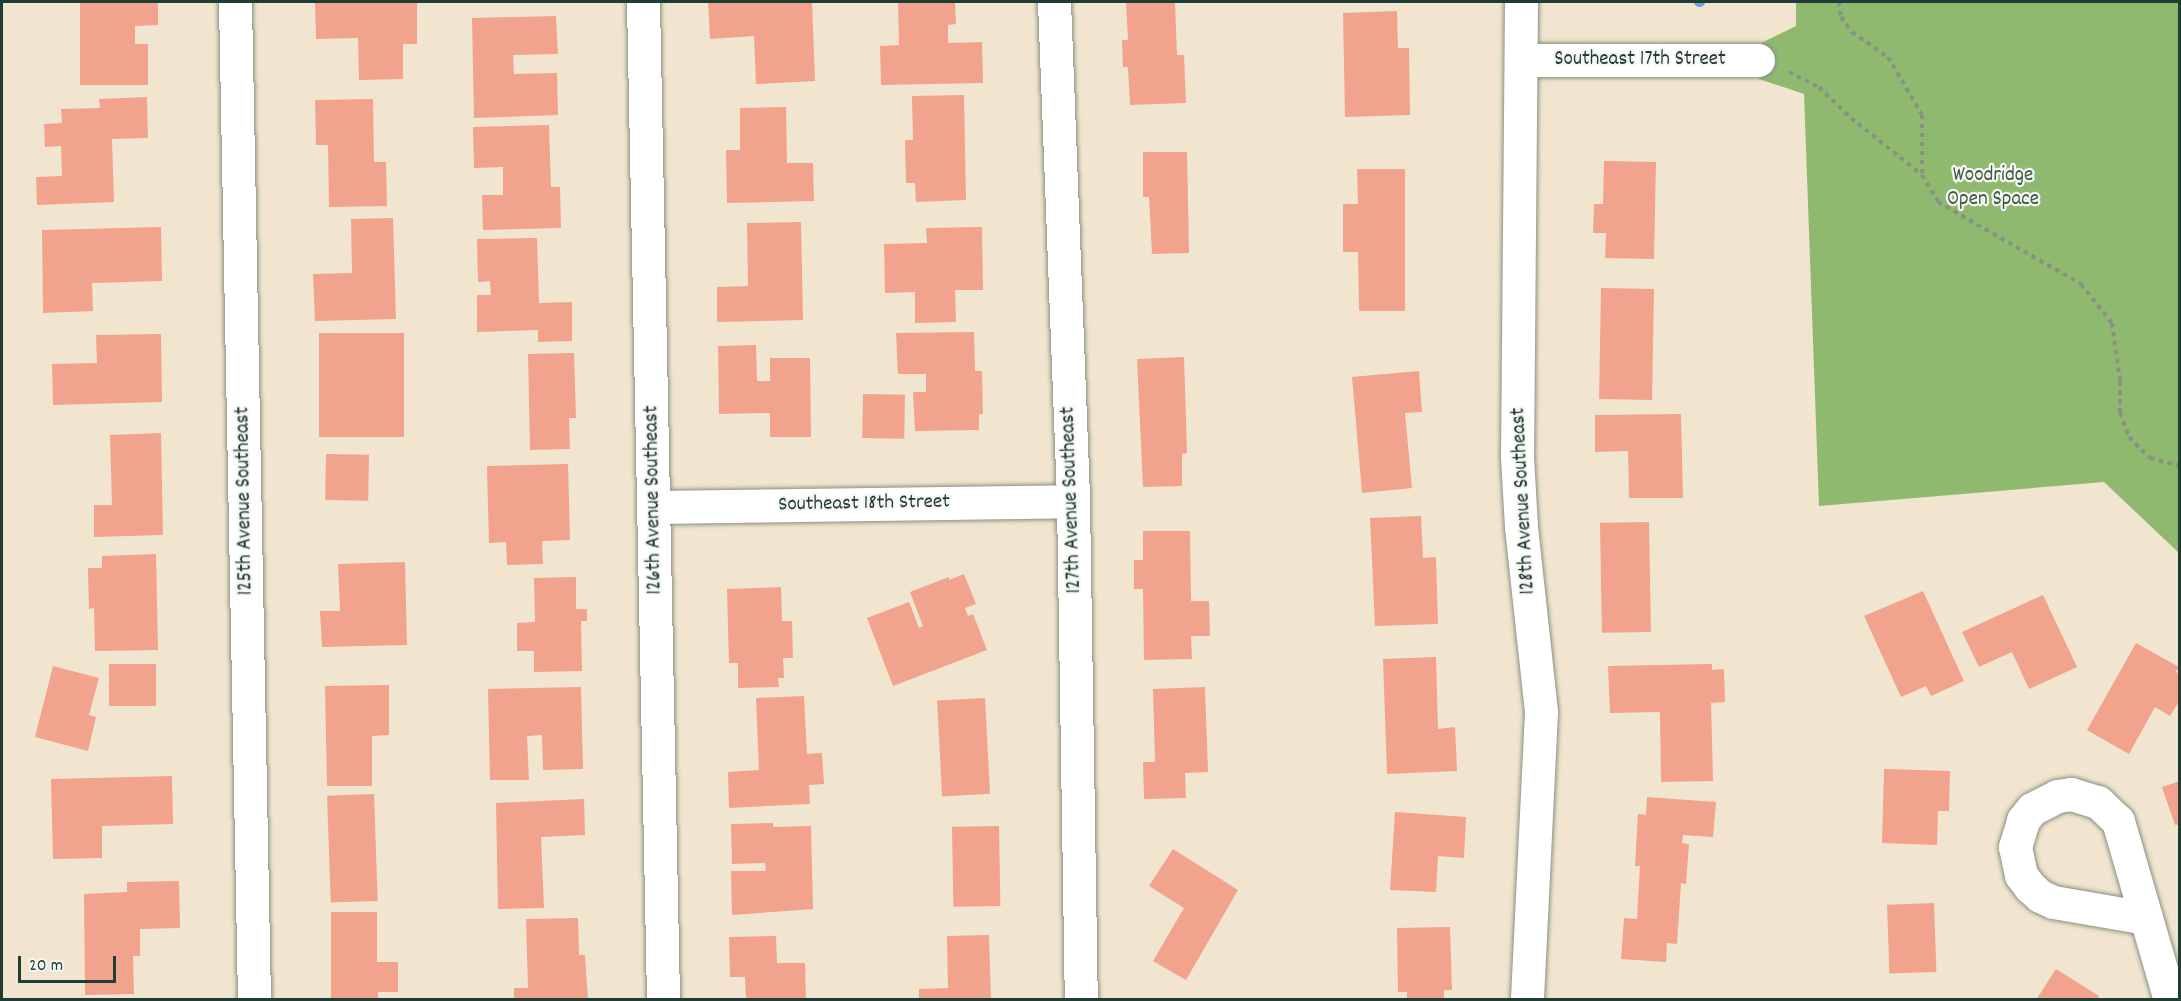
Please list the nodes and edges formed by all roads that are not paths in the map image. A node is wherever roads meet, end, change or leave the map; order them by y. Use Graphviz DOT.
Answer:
graph roads {
  1 [pos="235,2"];
  2 [pos="643,2"];
  3 [pos="1054,2"];
  4 [pos="1521,2"];
  5 [pos="1521,60"];
  6 [pos="1758,60"];
  7 [pos="1073,501"];
  8 [pos="654,507"];
  9 [pos="2146,918"];
  10 [pos="254,999"];
  11 [pos="663,999"];
  12 [pos="1081,999"];
  13 [pos="1527,999"];
  14 [pos="2170,999"];
  1 -- 10 [label="street, 125th Avenue Southeast"];
  2 -- 8 [label="street, 126th Avenue Southeast"];
  3 -- 7 [label="street, 127th Avenue Southeast"];
  4 -- 5 [label="street, 128th Avenue Southeast"];
  5 -- 6 [label="street, Southeast 17th Street"];
  5 -- 13 [label="street, 128th Avenue Southeast"];
  7 -- 8 [label="street, Southeast 18th Street"];
  7 -- 12 [label="street, 127th Avenue Southeast"];
  8 -- 11 [label="street, 126th Avenue Southeast"];
  9 -- 14 [label="street"];
}
